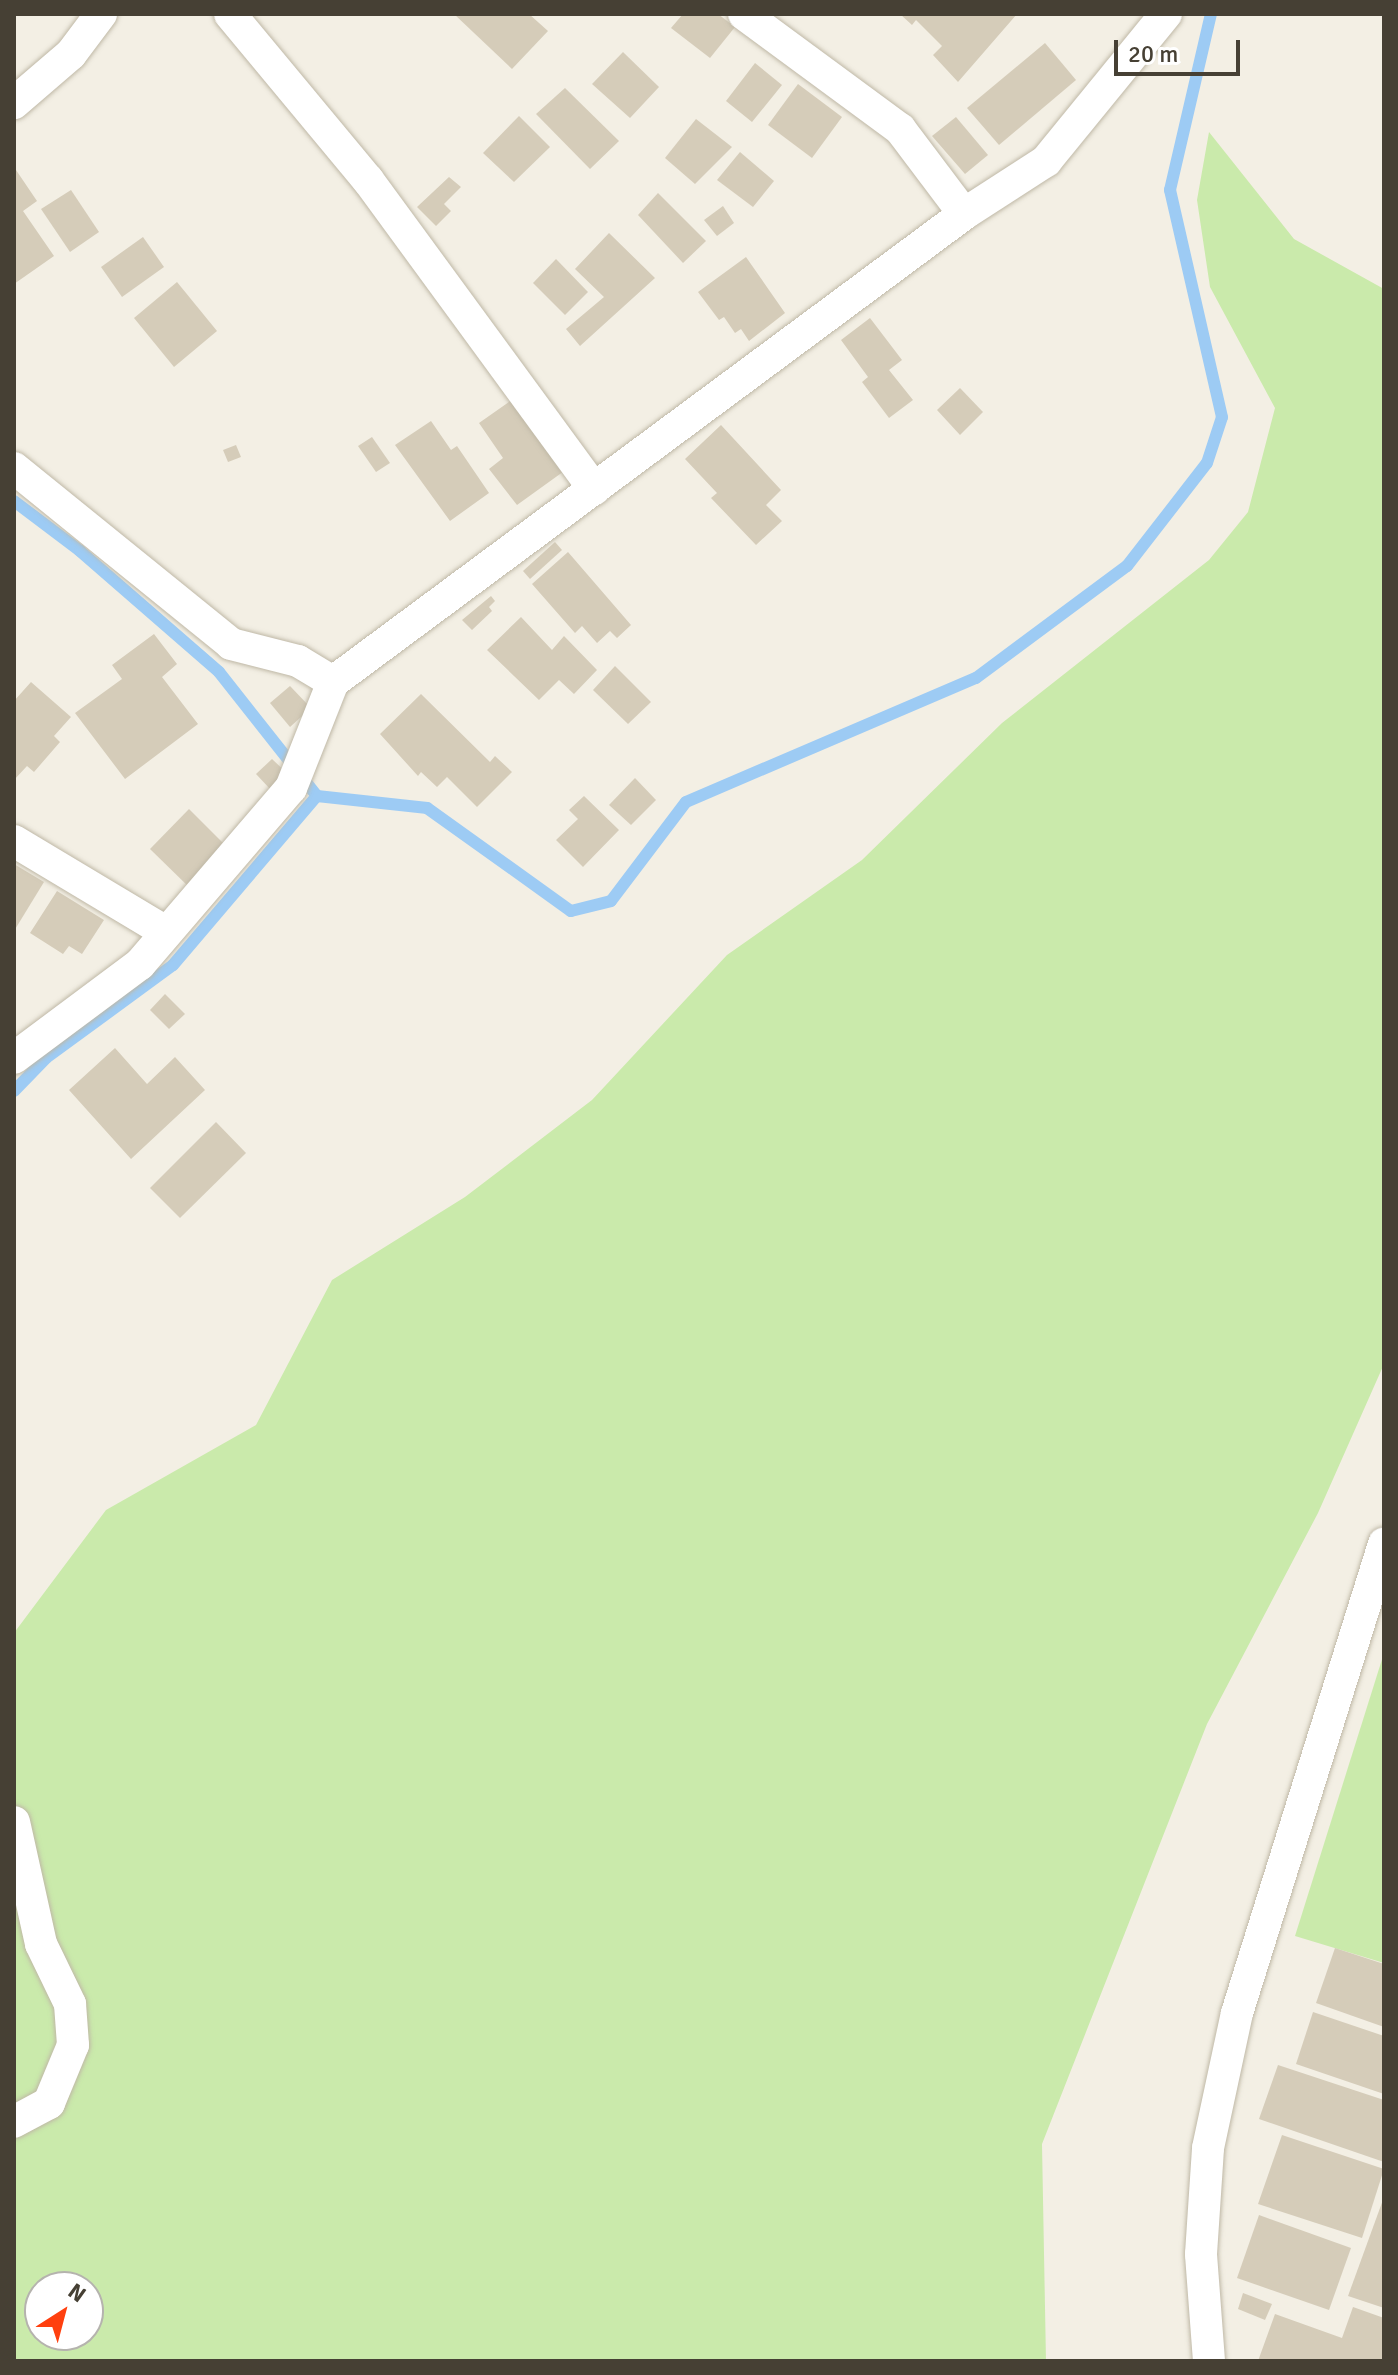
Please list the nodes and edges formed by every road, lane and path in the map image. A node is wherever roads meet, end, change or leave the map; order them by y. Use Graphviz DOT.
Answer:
graph roads {
  1 [pos="101,14"];
  2 [pos="230,14"];
  3 [pos="744,14"];
  4 [pos="1166,14"];
  5 [pos="14,103"];
  6 [pos="964,214"];
  7 [pos="14,468"];
  8 [pos="594,489"];
  9 [pos="333,682"];
  10 [pos="14,841"];
  11 [pos="166,932"];
  12 [pos="14,1058"];
  13 [pos="1384,1543"];
  14 [pos="14,1822"];
  15 [pos="14,2122"];
  16 [pos="1209,2361"];
  1 -- 5 [label="street"];
  2 -- 8 [label="street"];
  3 -- 6 [label="street"];
  4 -- 6 [label="street"];
  6 -- 8 [label="street"];
  7 -- 9 [label="street"];
  8 -- 9 [label="street"];
  9 -- 11 [label="street"];
  10 -- 11 [label="street"];
  11 -- 12 [label="street"];
  13 -- 16 [label="street"];
  14 -- 15 [label="street"];
}
